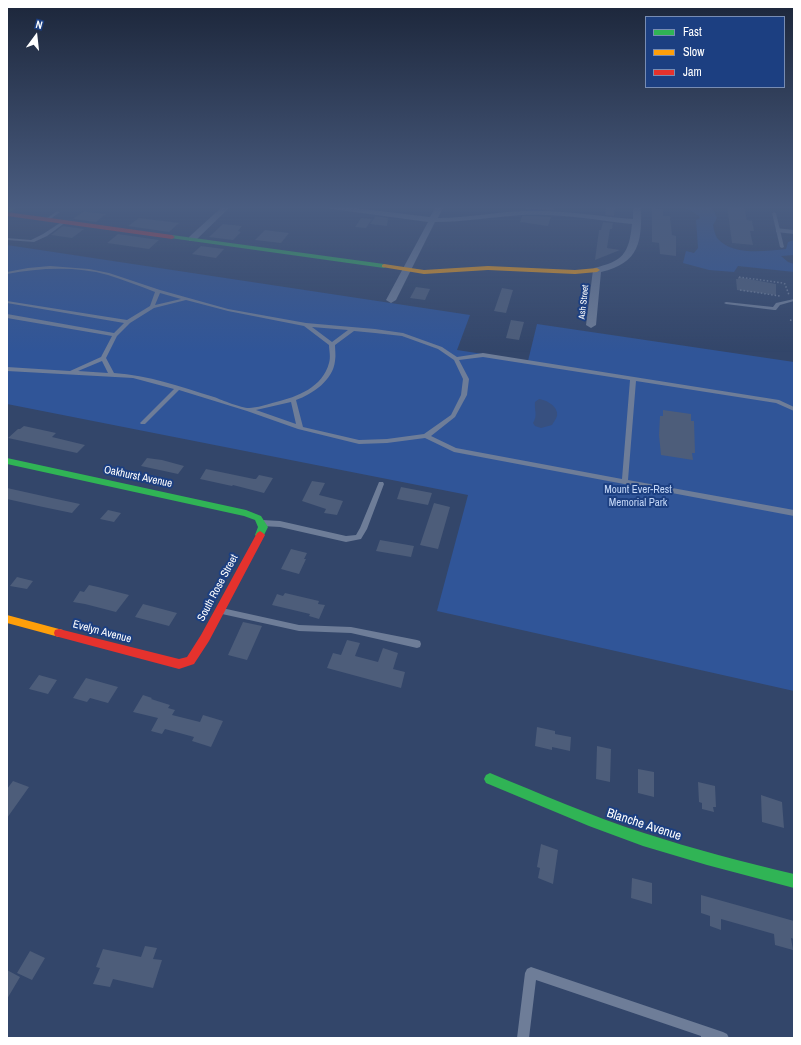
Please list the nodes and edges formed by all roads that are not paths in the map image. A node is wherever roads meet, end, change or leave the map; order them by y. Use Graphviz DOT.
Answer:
graph roads {
  1 [pos="301,255"];
  2 [pos="414,255"];
  3 [pos="629,255"];
  4 [pos="406,270"];
  5 [pos="597,270"];
  6 [pos="7,273"];
  7 [pos="158,290"];
  8 [pos="187,299"];
  9 [pos="391,300"];
  10 [pos="794,300"];
  11 [pos="7,302"];
  12 [pos="726,303"];
  13 [pos="152,307"];
  14 [pos="7,316"];
  15 [pos="128,322"];
  16 [pos="306,325"];
  17 [pos="591,325"];
  18 [pos="352,330"];
  19 [pos="114,335"];
  20 [pos="332,344"];
  21 [pos="103,358"];
  22 [pos="456,359"];
  23 [pos="7,369"];
  24 [pos="70,372"];
  25 [pos="112,375"];
  26 [pos="633,379"];
  27 [pos="178,388"];
  28 [pos="294,400"];
  29 [pos="794,409"];
  30 [pos="249,410"];
  31 [pos="143,423"];
  32 [pos="300,428"];
  33 [pos="426,436"];
  34 [pos="7,461"];
  35 [pos="625,481"];
  36 [pos="381,484"];
  37 [pos="794,513"];
  38 [pos="262,523"];
  39 [pos="220,611"];
  40 [pos="7,620"];
  41 [pos="417,644"];
  42 [pos="190,661"];
  43 [pos="490,779"];
  44 [pos="794,881"];
  45 [pos="706,1035"];
  46 [pos="523,1038"];
  47 [pos="723,1038"];
  1 -- 4 [label="street"];
  2 -- 4 [label="street"];
  3 -- 5 [label="street, Ash Street"];
  4 -- 5 [label="street"];
  4 -- 9 [label="street"];
  5 -- 17 [label="street, Ash Street"];
  6 -- 7 [label="lane"];
  7 -- 8 [label="lane"];
  7 -- 13 [label="lane"];
  8 -- 13 [label="lane"];
  8 -- 16 [label="lane"];
  10 -- 12 [label="lane"];
  11 -- 15 [label="lane"];
  13 -- 15 [label="lane"];
  14 -- 19 [label="lane"];
  15 -- 19 [label="lane"];
  16 -- 18 [label="lane"];
  16 -- 20 [label="lane"];
  18 -- 20 [label="lane"];
  18 -- 22 [label="lane"];
  19 -- 21 [label="lane"];
  20 -- 28 [label="lane"];
  21 -- 24 [label="lane"];
  21 -- 25 [label="lane"];
  22 -- 26 [label="lane"];
  22 -- 33 [label="lane"];
  23 -- 24 [label="lane"];
  24 -- 25 [label="lane"];
  25 -- 27 [label="lane"];
  26 -- 29 [label="lane"];
  26 -- 35 [label="lane"];
  27 -- 30 [label="lane"];
  27 -- 31 [label="lane"];
  28 -- 30 [label="lane"];
  28 -- 32 [label="lane"];
  30 -- 32 [label="lane"];
  32 -- 33 [label="lane"];
  33 -- 35 [label="lane"];
  34 -- 38 [label="street, Oakhurst Avenue"];
  35 -- 37 [label="lane"];
  36 -- 38 [label="lane"];
  38 -- 39 [label="street, South Rose Street"];
  39 -- 41 [label="lane"];
  39 -- 42 [label="street, South Rose Street"];
  40 -- 42 [label="street, Evelyn Avenue"];
  43 -- 44 [label="street, Blanche Avenue"];
  45 -- 46 [label="lane"];
  45 -- 47 [label="lane"];
}
